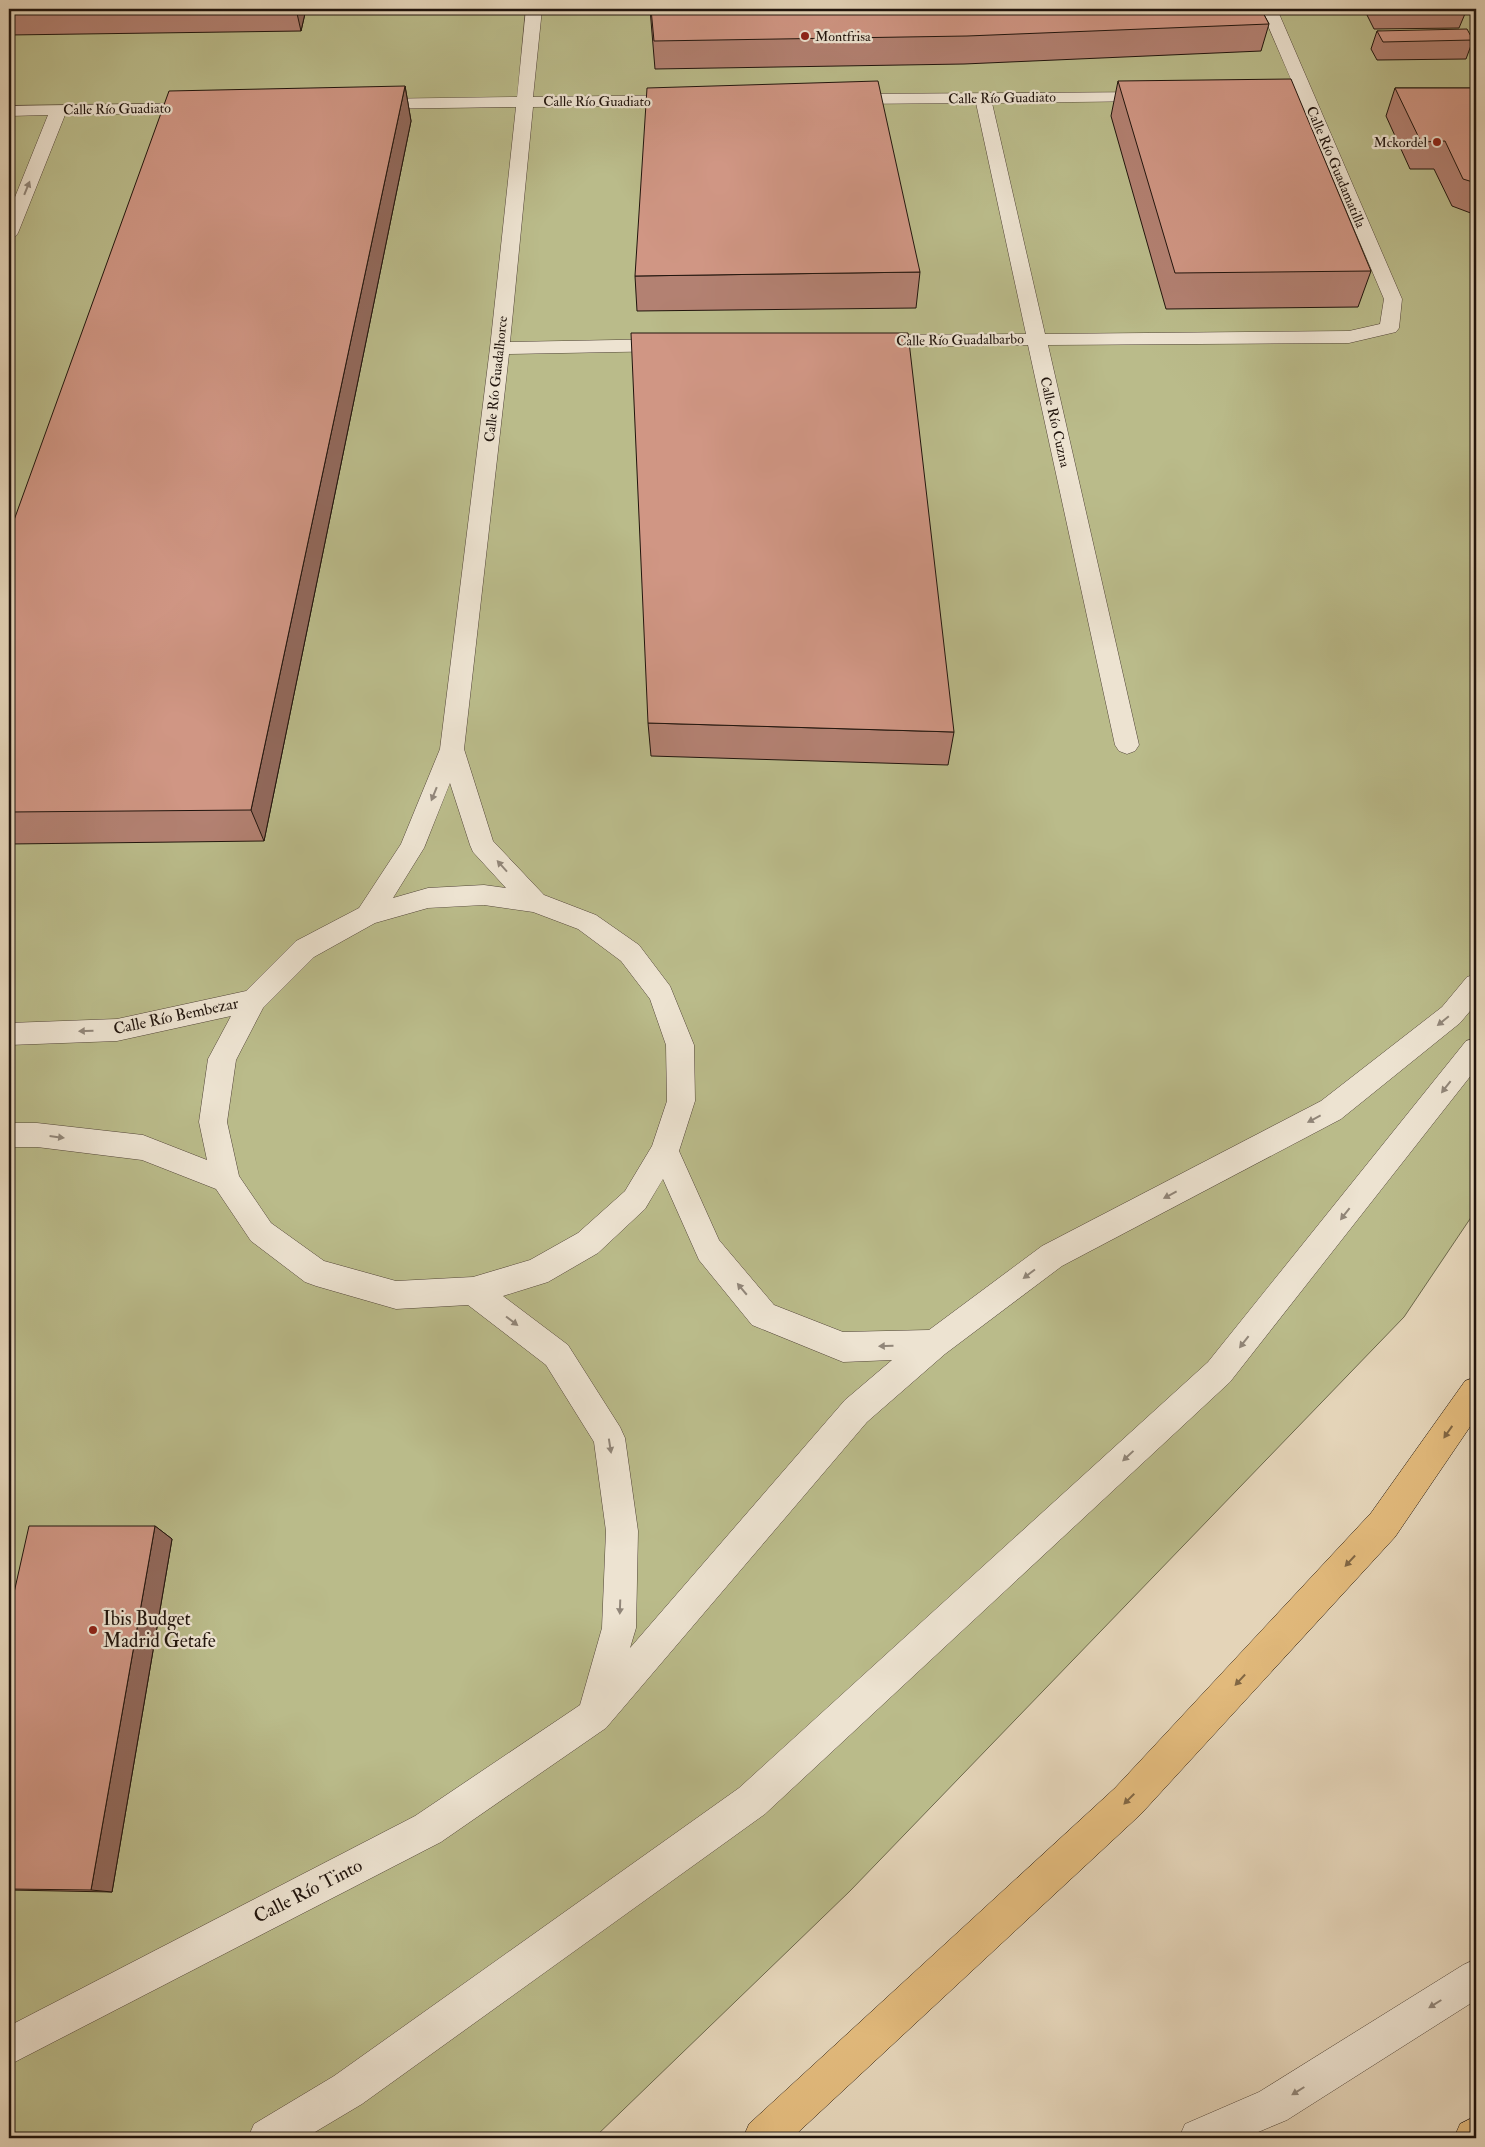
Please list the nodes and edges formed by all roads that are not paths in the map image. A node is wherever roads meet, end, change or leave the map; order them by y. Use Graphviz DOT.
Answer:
graph roads {
  1 [pos="534,9"];
  2 [pos="1269,9"];
  3 [pos="1305,94"];
  4 [pos="1244,95"];
  5 [pos="1165,96"];
  6 [pos="983,98"];
  7 [pos="832,99"];
  8 [pos="703,100"];
  9 [pos="524,101"];
  10 [pos="358,104"];
  11 [pos="221,107"];
  12 [pos="60,110"];
  13 [pos="9,112"];
  14 [pos="9,233"];
  15 [pos="1389,328"];
  16 [pos="1037,338"];
  17 [pos="854,342"];
  18 [pos="686,345"];
  19 [pos="500,348"];
  20 [pos="1127,746"];
  21 [pos="452,749"];
  22 [pos="535,902"];
  23 [pos="368,915"];
  24 [pos="1476,985"];
  25 [pos="254,1000"];
  26 [pos="9,1034"];
  27 [pos="1476,1049"];
  28 [pos="9,1135"];
  29 [pos="665,1151"];
  30 [pos="226,1180"];
  31 [pos="473,1291"];
  32 [pos="934,1344"];
  33 [pos="1476,1392"];
  34 [pos="594,1716"];
  35 [pos="1476,1978"];
  36 [pos="9,2046"];
  37 [pos="268,2138"];
  38 [pos="763,2138"];
  39 [pos="1199,2138"];
  1 -- 9 [label="street, Calle Río Guadalhorce"];
  2 -- 3 [label="street, Calle Río Guadamatilla"];
  3 -- 4 [label="street"];
  3 -- 15 [label="street, Calle Río Guadamatilla"];
  5 -- 6 [label="street, Calle Río Guadiato"];
  6 -- 7 [label="street, Calle Río Guadiato"];
  6 -- 16 [label="street, Calle Río Cuzna"];
  8 -- 9 [label="street, Calle Río Guadiato"];
  9 -- 10 [label="street, Calle Río Guadiato"];
  9 -- 19 [label="street, Calle Río Guadalhorce"];
  11 -- 12 [label="street, Calle Río Guadiato"];
  12 -- 13 [label="street, Calle Río Guadiato"];
  14 -- 12 [label="street, one-way"];
  15 -- 16 [label="street, Calle Río Guadalbarbo"];
  16 -- 17 [label="street, Calle Río Guadalbarbo"];
  16 -- 20 [label="street, Calle Río Cuzna"];
  18 -- 19 [label="street"];
  19 -- 21 [label="street, Calle Río Guadalhorce"];
  22 -- 21 [label="street, Calle Río Guadalhorce, one-way"];
  21 -- 23 [label="street, Calle Río Guadalhorce, one-way"];
  22 -- 23 [label="street"];
  22 -- 29 [label="street"];
  23 -- 25 [label="street"];
  24 -- 32 [label="street, Calle Río Tinto, one-way"];
  25 -- 26 [label="street, Calle Río Bembezar, one-way"];
  25 -- 30 [label="street"];
  27 -- 37 [label="street, one-way"];
  28 -- 30 [label="street, one-way"];
  29 -- 31 [label="street"];
  32 -- 29 [label="street, one-way"];
  30 -- 31 [label="street"];
  31 -- 34 [label="street, one-way"];
  32 -- 34 [label="street, Calle Río Tinto"];
  33 -- 38 [label="highway, one-way"];
  34 -- 36 [label="street, Calle Río Tinto"];
  35 -- 39 [label="street, one-way"];
}
